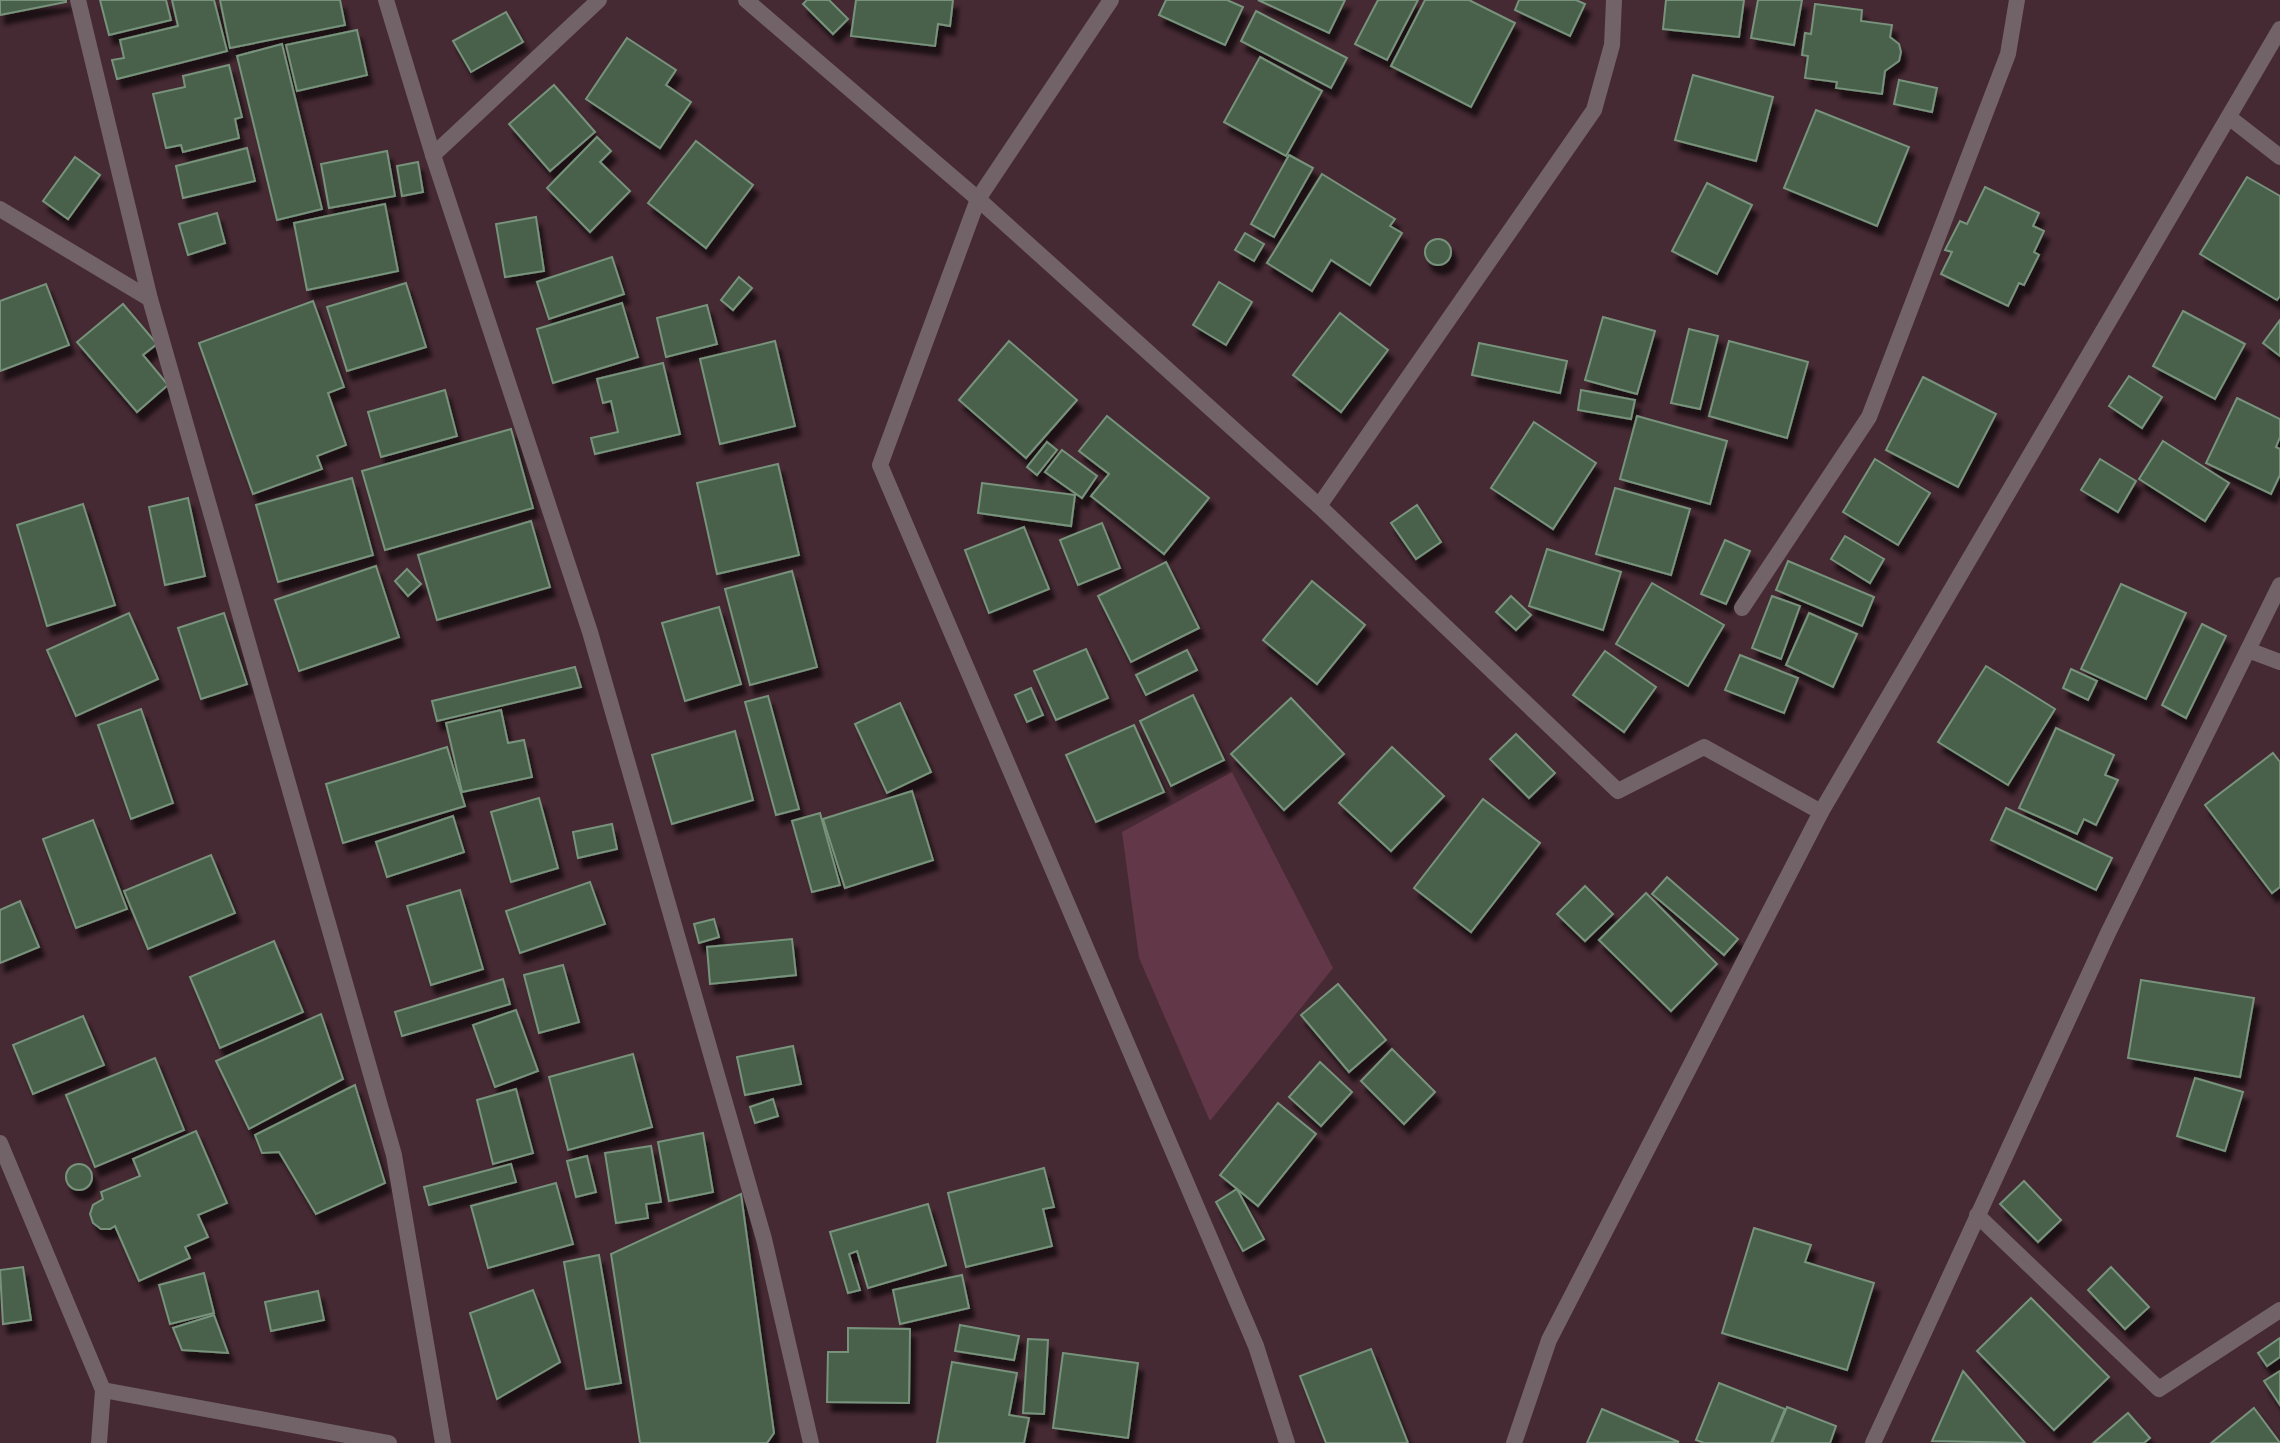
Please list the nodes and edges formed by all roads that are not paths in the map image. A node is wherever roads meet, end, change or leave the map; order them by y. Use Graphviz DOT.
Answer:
graph roads {
  1 [pos="78,0"];
  2 [pos="386,0"];
  3 [pos="599,0"];
  4 [pos="746,0"];
  5 [pos="1111,0"];
  6 [pos="1614,0"];
  7 [pos="2017,0"];
  8 [pos="2280,29"];
  9 [pos="2230,118"];
  10 [pos="433,155"];
  11 [pos="2280,157"];
  12 [pos="978,199"];
  13 [pos="0,209"];
  14 [pos="150,299"];
  15 [pos="1319,506"];
  16 [pos="2280,585"];
  17 [pos="1742,608"];
  18 [pos="2248,650"];
  19 [pos="2280,662"];
  20 [pos="1821,812"];
  21 [pos="0,1143"];
  22 [pos="1977,1215"];
  23 [pos="2280,1310"];
  24 [pos="103,1390"];
  25 [pos="99,1443"];
  26 [pos="389,1443"];
  27 [pos="443,1443"];
  28 [pos="811,1443"];
  29 [pos="1287,1443"];
  30 [pos="1514,1443"];
  31 [pos="1873,1443"];
  1 -- 14 [label="street"];
  2 -- 10 [label="street"];
  3 -- 10 [label="street"];
  4 -- 12 [label="street"];
  5 -- 12 [label="street"];
  6 -- 15 [label="street"];
  7 -- 17 [label="street"];
  8 -- 9 [label="street"];
  9 -- 11 [label="street"];
  9 -- 20 [label="street"];
  10 -- 28 [label="street"];
  12 -- 15 [label="street"];
  12 -- 29 [label="street"];
  13 -- 14 [label="street"];
  14 -- 27 [label="street"];
  15 -- 20 [label="street"];
  16 -- 18 [label="street"];
  18 -- 19 [label="street"];
  18 -- 22 [label="street"];
  20 -- 30 [label="street"];
  21 -- 24 [label="street"];
  22 -- 23 [label="street"];
  22 -- 31 [label="street"];
  24 -- 25 [label="street"];
  24 -- 26 [label="street"];
}
